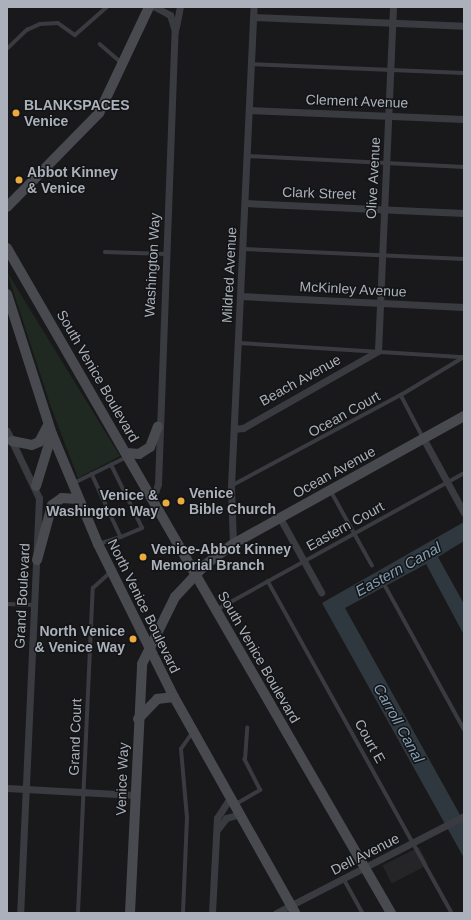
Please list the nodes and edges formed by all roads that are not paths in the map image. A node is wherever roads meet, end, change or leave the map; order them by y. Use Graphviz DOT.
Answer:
graph roads {
  1 [pos="108,7"];
  2 [pos="149,7"];
  3 [pos="154,7"];
  4 [pos="180,7"];
  5 [pos="254,7"];
  6 [pos="393,7"];
  7 [pos="253,18"];
  8 [pos="392,24"];
  9 [pos="464,26"];
  10 [pos="175,31"];
  11 [pos="100,44"];
  12 [pos="7,49"];
  13 [pos="123,63"];
  14 [pos="251,64"];
  15 [pos="390,70"];
  16 [pos="464,74"];
  17 [pos="249,110"];
  18 [pos="388,116"];
  19 [pos="464,119"];
  20 [pos="247,156"];
  21 [pos="386,163"];
  22 [pos="464,167"];
  23 [pos="245,204"];
  24 [pos="7,207"];
  25 [pos="384,209"];
  26 [pos="464,213"];
  27 [pos="7,248"];
  28 [pos="243,249"];
  29 [pos="105,252"];
  30 [pos="166,254"];
  31 [pos="382,255"];
  32 [pos="464,259"];
  33 [pos="7,294"];
  34 [pos="240,296"];
  35 [pos="380,303"];
  36 [pos="464,307"];
  37 [pos="238,343"];
  38 [pos="378,351"];
  39 [pos="464,357"];
  40 [pos="401,396"];
  41 [pos="464,416"];
  42 [pos="48,423"];
  43 [pos="158,426"];
  44 [pos="234,428"];
  45 [pos="7,431"];
  46 [pos="52,434"];
  47 [pos="424,438"];
  48 [pos="12,441"];
  49 [pos="128,455"];
  50 [pos="110,465"];
  51 [pos="464,473"];
  52 [pos="92,474"];
  53 [pos="447,482"];
  54 [pos="71,484"];
  55 [pos="36,486"];
  56 [pos="232,486"];
  57 [pos="330,490"];
  58 [pos="77,499"];
  59 [pos="153,499"];
  60 [pos="464,513"];
  61 [pos="280,518"];
  62 [pos="354,534"];
  63 [pos="120,537"];
  64 [pos="98,544"];
  65 [pos="232,544"];
  66 [pos="37,560"];
  67 [pos="304,562"];
  68 [pos="372,565"];
  69 [pos="111,572"];
  70 [pos="195,574"];
  71 [pos="268,581"];
  72 [pos="386,588"];
  73 [pos="321,592"];
  74 [pos="7,604"];
  75 [pos="34,605"];
  76 [pos="215,611"];
  77 [pos="148,648"];
  78 [pos="174,697"];
  79 [pos="138,718"];
  80 [pos="247,728"];
  81 [pos="464,729"];
  82 [pos="193,732"];
  83 [pos="7,788"];
  84 [pos="26,790"];
  85 [pos="84,792"];
  86 [pos="135,795"];
  87 [pos="232,801"];
  88 [pos="240,814"];
  89 [pos="464,816"];
  90 [pos="217,830"];
  91 [pos="414,843"];
  92 [pos="366,868"];
  93 [pos="344,879"];
  94 [pos="293,909"];
  95 [pos="20,913"];
  96 [pos="78,913"];
  97 [pos="130,913"];
  98 [pos="183,913"];
  99 [pos="212,913"];
  100 [pos="276,913"];
  101 [pos="363,913"];
  102 [pos="391,913"];
  103 [pos="452,913"];
  1 -- 12 [label="lane"];
  2 -- 13 [label="main road"];
  3 -- 10 [label="street, Washington Way"];
  4 -- 10 [label="street, Washington Way"];
  5 -- 7 [label="street, Mildred Avenue"];
  6 -- 8 [label="street, Olive Avenue"];
  7 -- 8 [label="street"];
  7 -- 14 [label="street, Mildred Avenue"];
  8 -- 9 [label="street"];
  8 -- 15 [label="street, Olive Avenue"];
  10 -- 30 [label="street, Washington Way"];
  11 -- 13 [label="lane"];
  13 -- 24 [label="main road"];
  14 -- 15 [label="lane"];
  14 -- 17 [label="street, Mildred Avenue"];
  15 -- 16 [label="lane"];
  15 -- 18 [label="street, Olive Avenue"];
  17 -- 18 [label="street, Clement Avenue"];
  17 -- 20 [label="street, Mildred Avenue"];
  18 -- 19 [label="street, Clement Avenue"];
  18 -- 21 [label="street, Olive Avenue"];
  20 -- 21 [label="lane"];
  20 -- 23 [label="street, Mildred Avenue"];
  21 -- 22 [label="lane"];
  21 -- 25 [label="street, Olive Avenue"];
  23 -- 25 [label="street, Clark Street"];
  23 -- 28 [label="street, Mildred Avenue"];
  25 -- 26 [label="street, Clark Street"];
  25 -- 31 [label="street, Olive Avenue"];
  27 -- 49 [label="main road, South Venice Boulevard"];
  28 -- 31 [label="lane"];
  28 -- 34 [label="street, Mildred Avenue"];
  29 -- 30 [label="lane"];
  30 -- 43 [label="street, Washington Way"];
  31 -- 32 [label="lane"];
  31 -- 35 [label="street, Olive Avenue"];
  33 -- 42 [label="main road, North Venice Boulevard"];
  34 -- 35 [label="street, McKinley Avenue"];
  34 -- 37 [label="street, Mildred Avenue"];
  35 -- 36 [label="street, McKinley Avenue"];
  35 -- 38 [label="street, Olive Avenue"];
  37 -- 38 [label="lane"];
  37 -- 44 [label="street, Mildred Avenue"];
  38 -- 39 [label="lane"];
  38 -- 44 [label="street, Beach Avenue"];
  39 -- 40 [label="lane, Ocean Court"];
  40 -- 47 [label="lane"];
  40 -- 56 [label="lane, Ocean Court"];
  41 -- 47 [label="main road, Ocean Avenue"];
  42 -- 46 [label="main road, North Venice Boulevard"];
  42 -- 48 [label="main road"];
  43 -- 49 [label="main road"];
  43 -- 59 [label="street, Washington Way"];
  44 -- 56 [label="street, Mildred Avenue"];
  45 -- 48 [label="street, Grand Boulevard"];
  46 -- 54 [label="main road, North Venice Boulevard"];
  46 -- 55 [label="main road"];
  47 -- 53 [label="street"];
  47 -- 57 [label="main road, Ocean Avenue"];
  48 -- 55 [label="street, Grand Boulevard"];
  49 -- 50 [label="lane"];
  49 -- 59 [label="main road, South Venice Boulevard"];
  50 -- 52 [label="lane"];
  50 -- 63 [label="lane"];
  51 -- 53 [label="lane, Eastern Court"];
  52 -- 54 [label="lane"];
  52 -- 63 [label="lane"];
  53 -- 60 [label="street"];
  53 -- 62 [label="lane, Eastern Court"];
  54 -- 58 [label="main road, North Venice Boulevard"];
  55 -- 66 [label="street, Grand Boulevard"];
  56 -- 65 [label="street, Mildred Avenue"];
  57 -- 61 [label="main road, Ocean Avenue"];
  57 -- 62 [label="lane"];
  58 -- 64 [label="main road, North Venice Boulevard"];
  58 -- 66 [label="main road"];
  59 -- 70 [label="main road, South Venice Boulevard"];
  61 -- 65 [label="main road, Ocean Avenue"];
  61 -- 67 [label="street"];
  62 -- 67 [label="lane, Eastern Court"];
  62 -- 68 [label="lane"];
  63 -- 64 [label="lane"];
  64 -- 69 [label="main road, North Venice Boulevard"];
  65 -- 70 [label="main road, Ocean Avenue"];
  66 -- 75 [label="street, Grand Boulevard"];
  67 -- 71 [label="lane, Eastern Court"];
  67 -- 73 [label="street"];
  69 -- 77 [label="main road, North Venice Boulevard"];
  69 -- 85 [label="lane, Grand Court"];
  70 -- 76 [label="main road, South Venice Boulevard"];
  70 -- 77 [label="main road, Ocean Avenue"];
  71 -- 76 [label="lane, Eastern Court"];
  71 -- 91 [label="lane, Court E"];
  72 -- 81 [label="lane"];
  74 -- 75 [label="lane"];
  75 -- 84 [label="street, Grand Boulevard"];
  76 -- 92 [label="main road, South Venice Boulevard"];
  77 -- 78 [label="main road, North Venice Boulevard"];
  77 -- 79 [label="main road, Venice Way"];
  78 -- 79 [label="main road"];
  78 -- 82 [label="main road, North Venice Boulevard"];
  79 -- 86 [label="main road, Venice Way"];
  80 -- 87 [label="lane"];
  82 -- 87 [label="main road, North Venice Boulevard"];
  82 -- 98 [label="lane"];
  83 -- 84 [label="street"];
  84 -- 85 [label="street"];
  84 -- 95 [label="street, Grand Boulevard"];
  85 -- 86 [label="street"];
  85 -- 96 [label="lane, Grand Court"];
  86 -- 97 [label="main road, Venice Way"];
  87 -- 88 [label="main road, North Venice Boulevard"];
  87 -- 90 [label="street"];
  88 -- 90 [label="street"];
  88 -- 94 [label="main road, North Venice Boulevard"];
  89 -- 91 [label="street, Dell Avenue"];
  90 -- 99 [label="street"];
  91 -- 92 [label="street, Dell Avenue"];
  91 -- 103 [label="lane, Court E"];
  92 -- 93 [label="street, Dell Avenue"];
  92 -- 102 [label="main road, South Venice Boulevard"];
  93 -- 94 [label="street, Dell Avenue"];
  93 -- 101 [label="lane"];
  94 -- 100 [label="street, Dell Avenue"];
}
